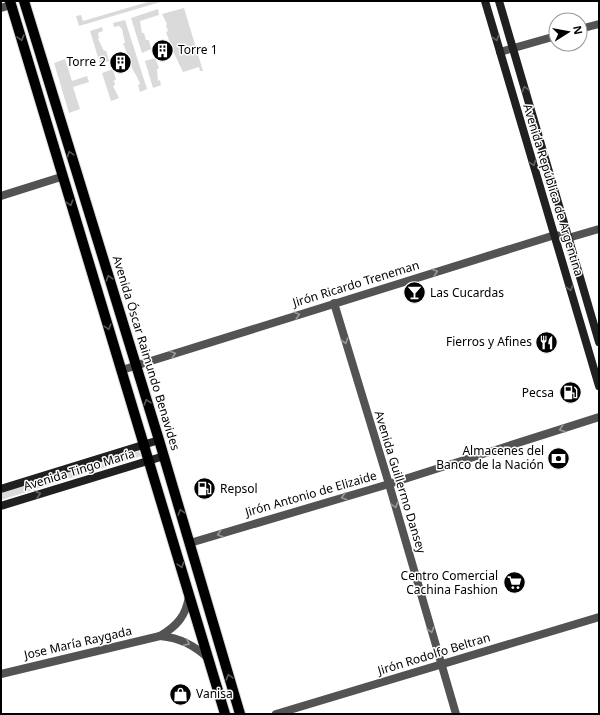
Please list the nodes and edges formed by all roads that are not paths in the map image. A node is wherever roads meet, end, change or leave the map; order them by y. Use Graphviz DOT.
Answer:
graph roads {
  1 [pos="26,1"];
  2 [pos="485,1"];
  3 [pos="499,1"];
  4 [pos="7,5"];
  5 [pos="599,24"];
  6 [pos="588,27"];
  7 [pos="548,38"];
  8 [pos="513,48"];
  9 [pos="500,52"];
  10 [pos="62,177"];
  11 [pos="1,196"];
  12 [pos="599,229"];
  13 [pos="555,235"];
  14 [pos="568,238"];
  15 [pos="334,303"];
  16 [pos="599,342"];
  17 [pos="136,365"];
  18 [pos="122,370"];
  19 [pos="599,386"];
  20 [pos="599,417"];
  21 [pos="159,440"];
  22 [pos="145,444"];
  23 [pos="164,456"];
  24 [pos="150,461"];
  25 [pos="389,484"];
  26 [pos="1,489"];
  27 [pos="1,506"];
  28 [pos="190,543"];
  29 [pos="190,594"];
  30 [pos="599,617"];
  31 [pos="160,636"];
  32 [pos="209,659"];
  33 [pos="441,664"];
  34 [pos="1,674"];
  35 [pos="225,714"];
  36 [pos="240,714"];
  37 [pos="276,714"];
  38 [pos="456,714"];
  17 -- 1 [label="main road, Avenida Óscar Raimundo Benavides, one-way"];
  2 -- 9 [label="main road, Avenida República de Argentina, one-way"];
  3 -- 8 [label="main road, Avenida República de Argentina"];
  4 -- 10 [label="main road, one-way"];
  5 -- 6 [label="street"];
  7 -- 8 [label="street"];
  8 -- 9 [label="street"];
  14 -- 8 [label="main road, Avenida República de Argentina, one-way"];
  9 -- 13 [label="main road, Avenida República de Argentina, one-way"];
  10 -- 11 [label="street"];
  10 -- 18 [label="main road, one-way"];
  12 -- 14 [label="street"];
  13 -- 14 [label="street"];
  15 -- 13 [label="street, Jirón Ricardo Treneman, one-way"];
  13 -- 19 [label="main road, Avenida República de Argentina, one-way"];
  14 -- 16 [label="main road, Avenida República de Argentina"];
  17 -- 15 [label="street, Jirón Ricardo Treneman, one-way"];
  15 -- 25 [label="street, Avenida Guillermo Dansey, one-way"];
  17 -- 18 [label="street, Jirón Ricardo Treneman"];
  21 -- 17 [label="main road, Avenida Óscar Raimundo Benavides, one-way"];
  18 -- 22 [label="main road"];
  20 -- 25 [label="street, Jirón Antonio de Elizaide, one-way"];
  21 -- 22 [label="main road, Avenida Tingo María"];
  21 -- 23 [label="main road, Avenida Óscar Raimundo Benavides"];
  22 -- 24 [label="main road"];
  22 -- 26 [label="main road, Avenida Tingo María"];
  23 -- 24 [label="main road, Avenida Tingo María"];
  28 -- 23 [label="main road, Avenida Óscar Raimundo Benavides, one-way"];
  27 -- 24 [label="main road, Avenida Tingo María, one-way"];
  24 -- 29 [label="main road, one-way"];
  25 -- 28 [label="street, Jirón Antonio de Elizaide, one-way"];
  25 -- 33 [label="street, Avenida Guillermo Dansey, one-way"];
  36 -- 28 [label="main road, Avenida Óscar Raimundo Benavides, one-way"];
  29 -- 31 [label="street, Jose María Raygada"];
  29 -- 32 [label="main road"];
  30 -- 33 [label="street, Jirón Rodolfo Beltran"];
  31 -- 32 [label="street, Jose María Raygada, one-way"];
  31 -- 34 [label="street, Jose María Raygada"];
  32 -- 35 [label="main road"];
  33 -- 37 [label="street, Jirón Rodolfo Beltran"];
  33 -- 38 [label="street, Avenida Guillermo Dansey"];
}
